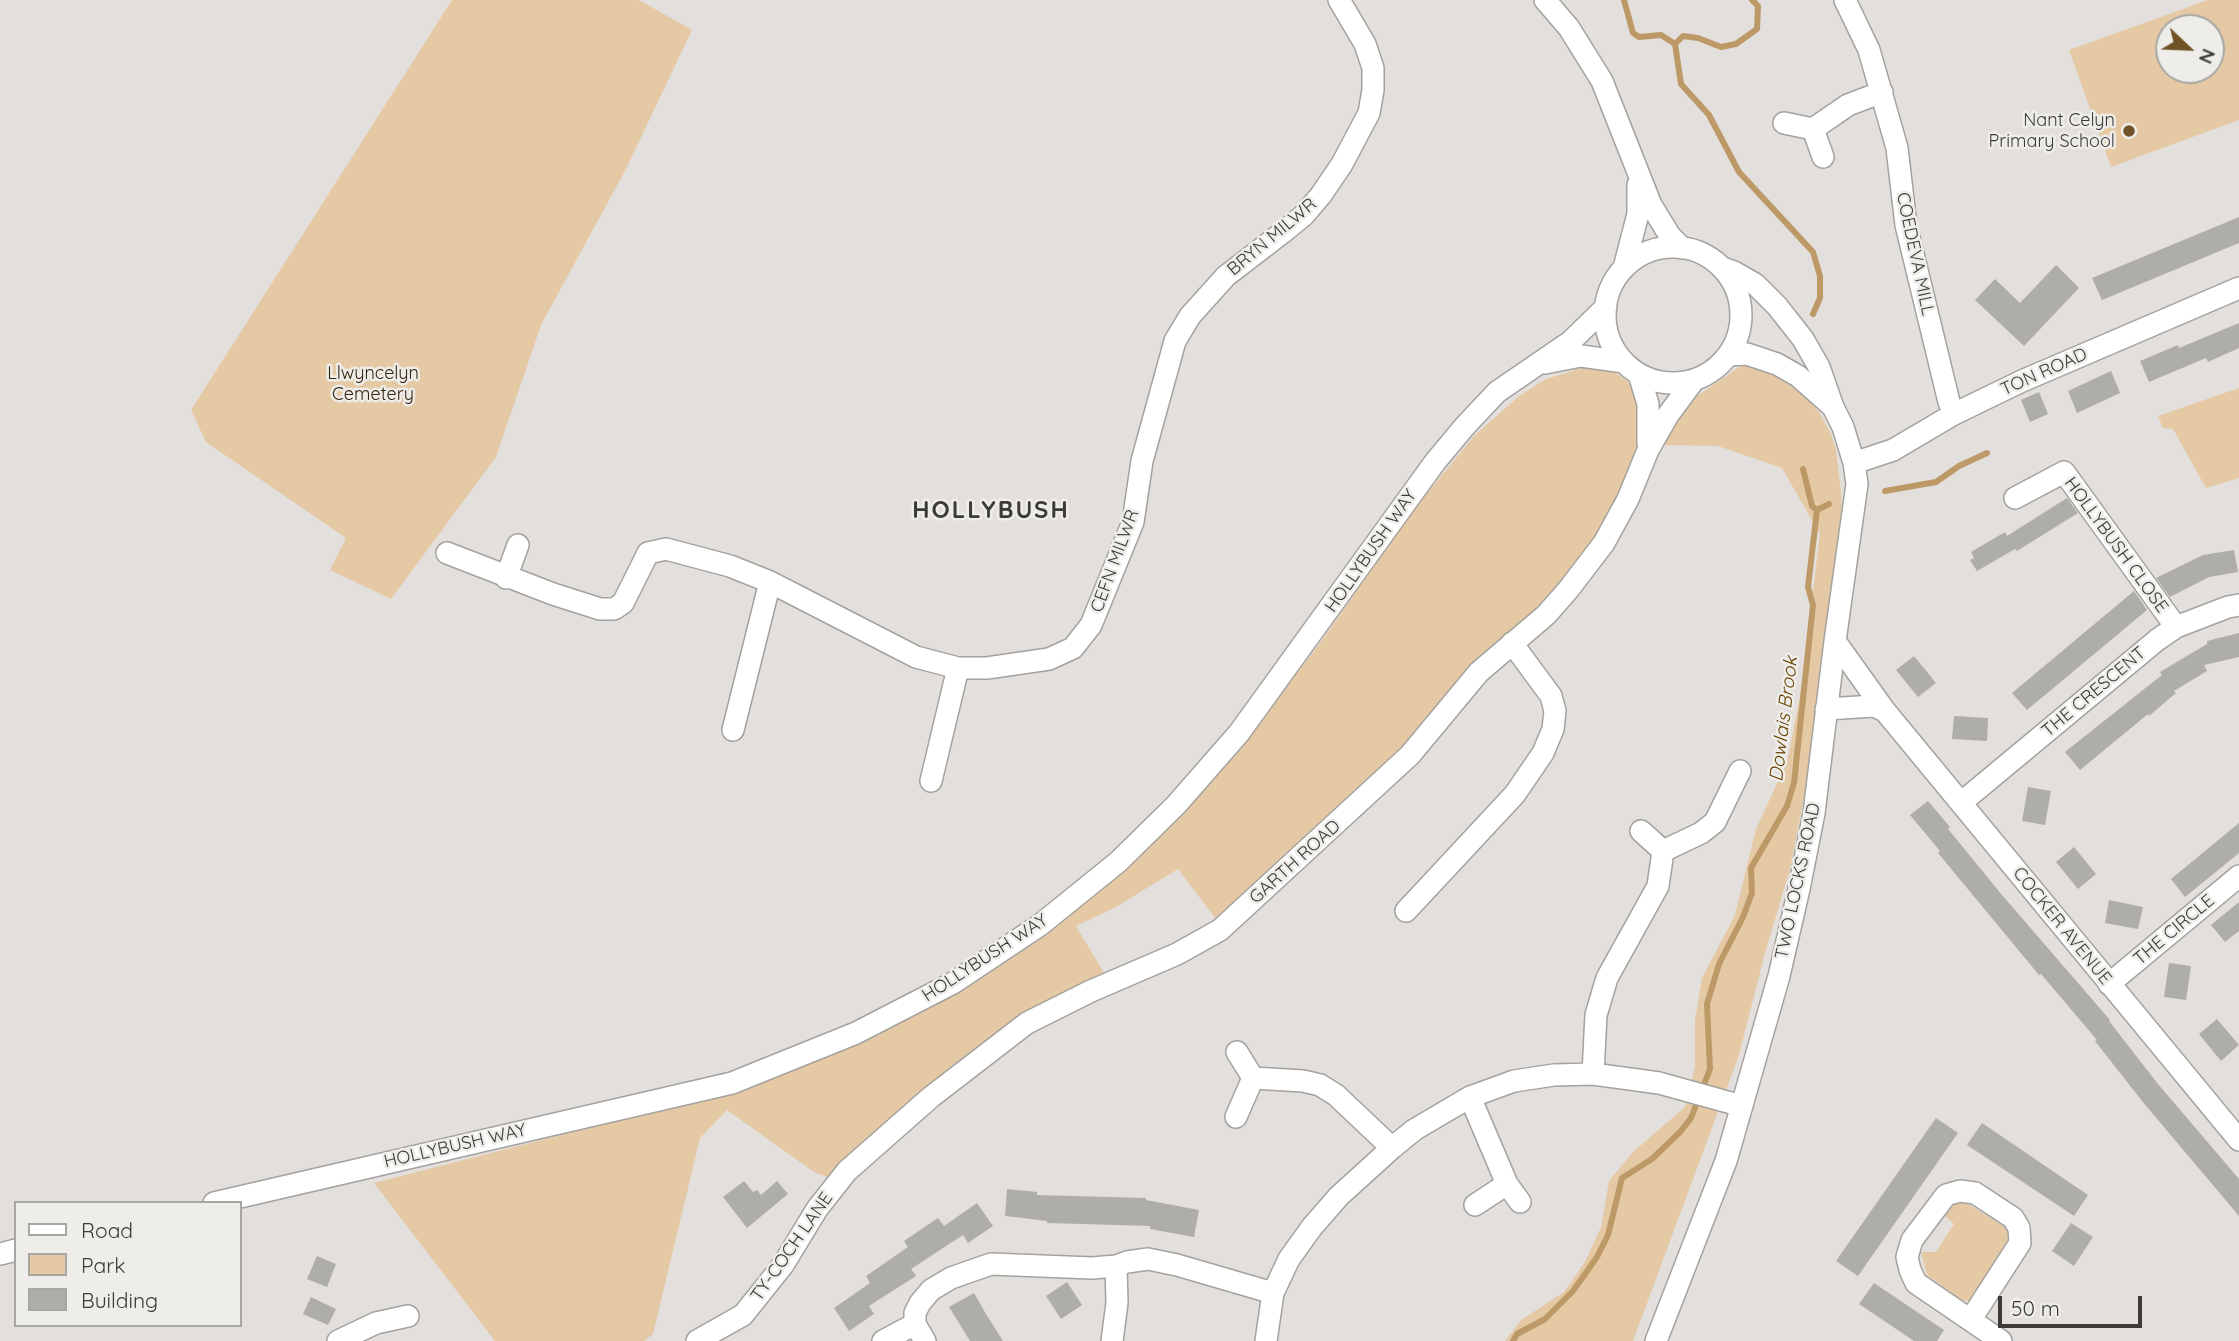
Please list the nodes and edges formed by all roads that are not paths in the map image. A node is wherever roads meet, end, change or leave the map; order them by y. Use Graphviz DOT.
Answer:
graph roads {
  1 [pos="1339,0"];
  2 [pos="1545,0"];
  3 [pos="1845,0"];
  4 [pos="1882,92"];
  5 [pos="1784,123"];
  6 [pos="1813,128"];
  7 [pos="1823,157"];
  8 [pos="1638,173"];
  9 [pos="1682,248"];
  10 [pos="1624,268"];
  11 [pos="1723,268"];
  12 [pos="2239,288"];
  13 [pos="1606,307"];
  14 [pos="1190,316"];
  15 [pos="1728,355"];
  16 [pos="1533,366"];
  17 [pos="1631,368"];
  18 [pos="1694,380"];
  19 [pos="1833,407"];
  20 [pos="1954,414"];
  21 [pos="1648,450"];
  22 [pos="1854,463"];
  23 [pos="2015,498"];
  24 [pos="519,545"];
  25 [pos="447,553"];
  26 [pos="506,578"];
  27 [pos="770,582"];
  28 [pos="2239,605"];
  29 [pos="2176,627"];
  30 [pos="1835,641"];
  31 [pos="1512,643"];
  32 [pos="958,668"];
  33 [pos="1826,709"];
  34 [pos="1885,711"];
  35 [pos="733,730"];
  36 [pos="1740,771"];
  37 [pos="931,781"];
  38 [pos="1962,802"];
  39 [pos="1641,831"];
  40 [pos="1663,851"];
  41 [pos="2239,876"];
  42 [pos="1406,911"];
  43 [pos="2109,984"];
  44 [pos="1237,1052"];
  45 [pos="1593,1074"];
  46 [pos="1253,1078"];
  47 [pos="1471,1097"];
  48 [pos="1742,1106"];
  49 [pos="1236,1117"];
  50 [pos="2239,1140"];
  51 [pos="1392,1148"];
  52 [pos="847,1171"];
  53 [pos="1507,1184"];
  54 [pos="223,1201"];
  55 [pos="1520,1202"];
  56 [pos="1475,1205"];
  57 [pos="1116,1266"];
  58 [pos="1273,1293"];
  59 [pos="408,1316"];
  60 [pos="1971,1319"];
  61 [pos="920,1333"];
  62 [pos="338,1341"];
  63 [pos="697,1341"];
  64 [pos="883,1341"];
  65 [pos="1112,1341"];
  66 [pos="1266,1341"];
  67 [pos="1656,1341"];
  68 [pos="2001,1341"];
  1 -- 14 [label="street, BRYN MILWR"];
  2 -- 8 [label="street, HOLLYBUSH WAY"];
  3 -- 4 [label="street, COEDEVA MILL"];
  4 -- 6 [label="street"];
  4 -- 20 [label="street, COEDEVA MILL"];
  5 -- 6 [label="street"];
  6 -- 7 [label="street"];
  8 -- 9 [label="street, HOLLYBUSH WAY"];
  8 -- 10 [label="street, HOLLYBUSH WAY"];
  9 -- 10 [label="street"];
  9 -- 11 [label="street, HOLLYBUSH WAY"];
  10 -- 13 [label="street, HOLLYBUSH WAY"];
  11 -- 15 [label="street"];
  11 -- 19 [label="street, TWO LOCKS ROAD"];
  12 -- 20 [label="street, TON ROAD"];
  13 -- 16 [label="street, HOLLYBUSH WAY"];
  13 -- 17 [label="street"];
  14 -- 32 [label="street, CEFN MILWR"];
  15 -- 18 [label="street"];
  15 -- 19 [label="street, TWO LOCKS ROAD"];
  16 -- 17 [label="street, HOLLYBUSH WAY"];
  16 -- 54 [label="street, HOLLYBUSH WAY"];
  17 -- 18 [label="street, HOLLYBUSH WAY"];
  17 -- 21 [label="street, GARTH ROAD"];
  18 -- 21 [label="street, GARTH ROAD"];
  19 -- 22 [label="street, TWO LOCKS ROAD"];
  20 -- 22 [label="street, TON ROAD"];
  21 -- 31 [label="street, GARTH ROAD"];
  22 -- 30 [label="street, TWO LOCKS ROAD"];
  23 -- 29 [label="street, HOLLYBUSH CLOSE"];
  24 -- 26 [label="street"];
  25 -- 26 [label="street"];
  26 -- 27 [label="street, CEFN MILWR"];
  27 -- 32 [label="street, CEFN MILWR"];
  27 -- 35 [label="street"];
  28 -- 29 [label="street, THE CRESCENT"];
  29 -- 38 [label="street, THE CRESCENT"];
  30 -- 33 [label="street, TWO LOCKS ROAD"];
  30 -- 34 [label="street, COCKER AVENUE"];
  31 -- 42 [label="street"];
  31 -- 52 [label="street, GARTH ROAD"];
  32 -- 37 [label="street"];
  33 -- 34 [label="street"];
  33 -- 48 [label="street, TWO LOCKS ROAD"];
  34 -- 38 [label="street, COCKER AVENUE"];
  36 -- 40 [label="street"];
  38 -- 43 [label="street, COCKER AVENUE"];
  39 -- 40 [label="street"];
  40 -- 45 [label="street"];
  41 -- 43 [label="street, THE CIRCLE"];
  43 -- 50 [label="street, COCKER AVENUE"];
  44 -- 46 [label="street"];
  45 -- 47 [label="street"];
  45 -- 48 [label="street"];
  46 -- 49 [label="street"];
  46 -- 51 [label="street"];
  47 -- 51 [label="street"];
  47 -- 53 [label="street"];
  48 -- 67 [label="street, TWO LOCKS ROAD"];
  51 -- 58 [label="street"];
  52 -- 63 [label="street, TY-COCH LANE"];
  53 -- 55 [label="street"];
  53 -- 56 [label="street"];
  57 -- 58 [label="street"];
  57 -- 61 [label="street"];
  57 -- 65 [label="street"];
  58 -- 66 [label="street"];
  59 -- 62 [label="street"];
  60 -- 60 [label="street"];
  60 -- 68 [label="street"];
  61 -- 64 [label="street"];
}
